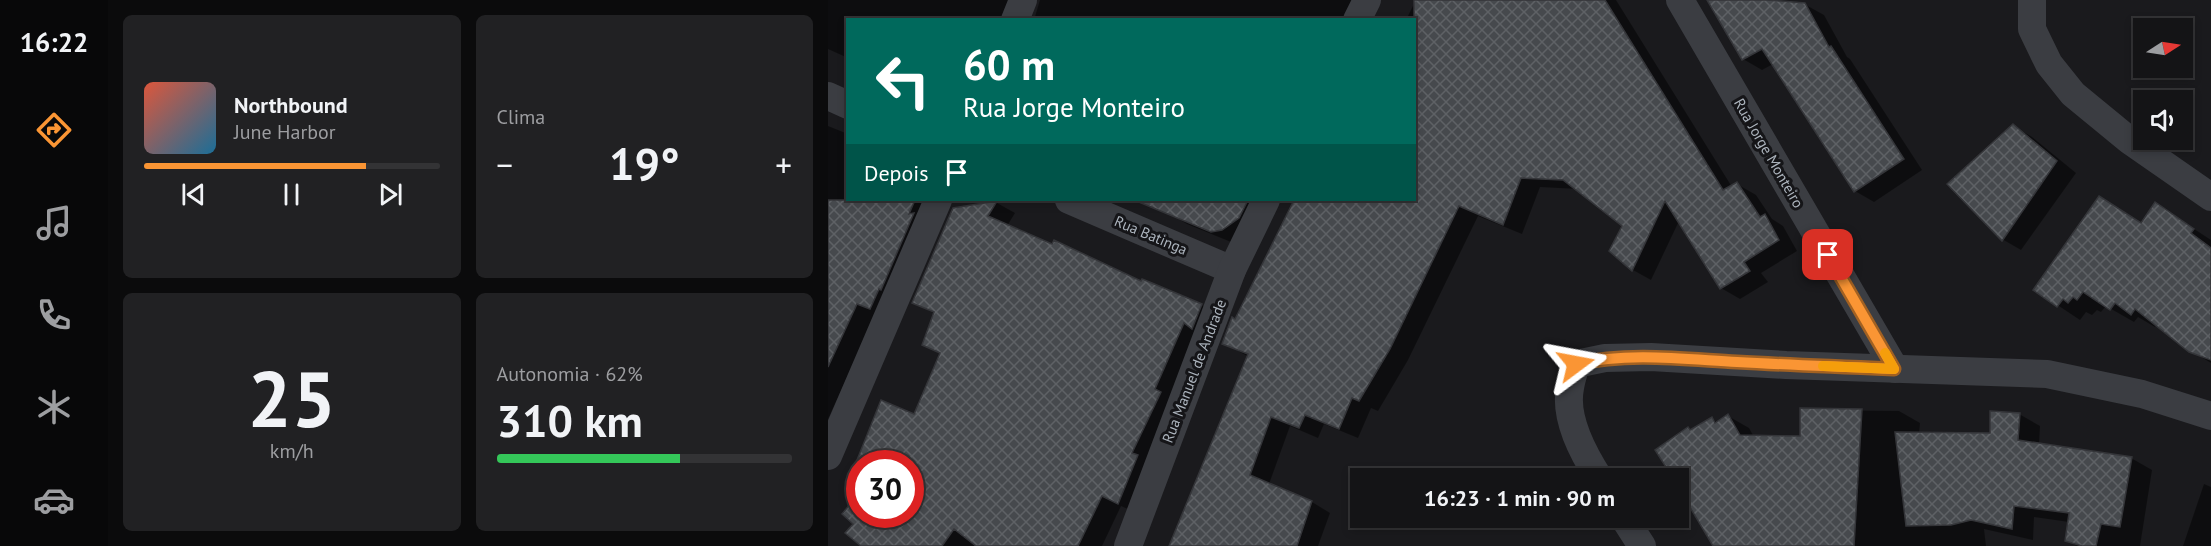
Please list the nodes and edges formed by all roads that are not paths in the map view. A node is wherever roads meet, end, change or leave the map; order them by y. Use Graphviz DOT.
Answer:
graph roads {
  1 [pos="1023,0"];
  2 [pos="1367,0"];
  3 [pos="1680,0"];
  4 [pos="2032,0"];
  5 [pos="1016,18"];
  6 [pos="1358,18"];
  7 [pos="828,96"];
  8 [pos="846,104"];
  9 [pos="2211,197"];
  10 [pos="938,201"];
  11 [pos="1071,201"];
  12 [pos="1266,201"];
  13 [pos="1232,270"];
  14 [pos="1894,369"];
  15 [pos="2211,416"];
  16 [pos="828,456"];
  17 [pos="1593,468"];
  18 [pos="1630,528"];
  19 [pos="1128,546"];
  20 [pos="1642,546"];
  1 -- 5 [label="street"];
  2 -- 6 [label="street"];
  3 -- 14 [label="street, Rua Jorge Monteiro"];
  4 -- 9 [label="street"];
  7 -- 8 [label="street"];
  10 -- 16 [label="street"];
  11 -- 13 [label="street, Rua Batinga"];
  12 -- 13 [label="street, Rua Manuel de Andrade"];
  13 -- 19 [label="street, Rua Manuel de Andrade"];
  14 -- 15 [label="street"];
  14 -- 17 [label="street"];
  18 -- 20 [label="street"];
}
